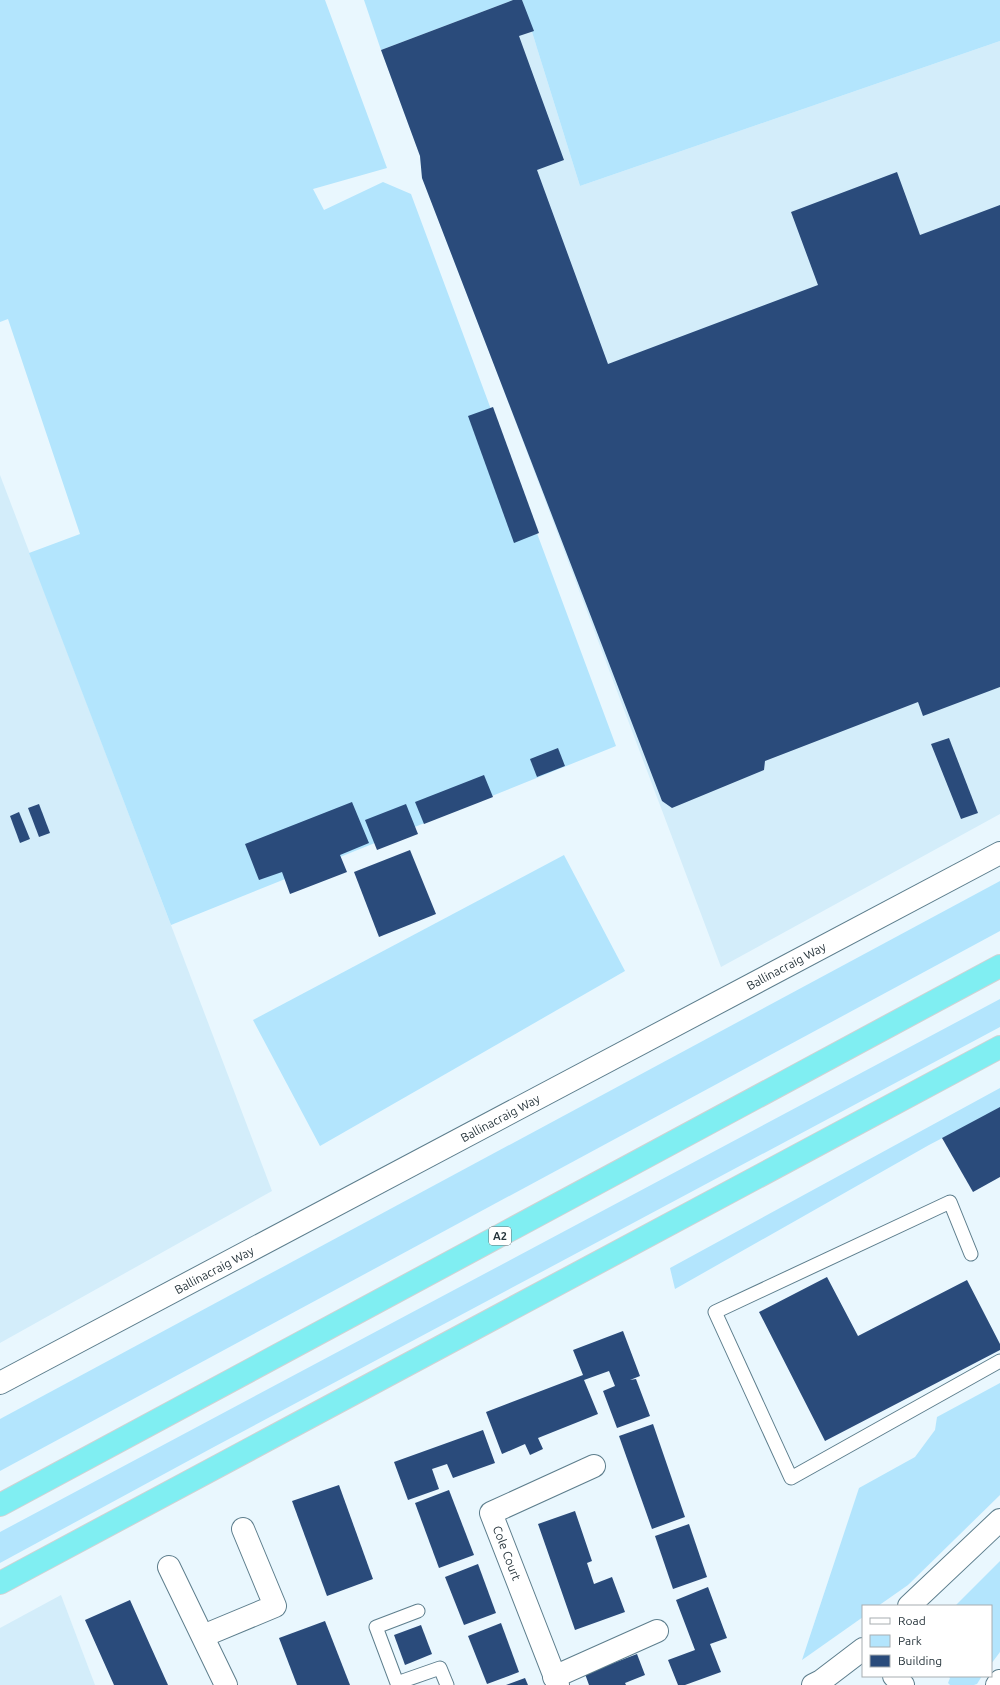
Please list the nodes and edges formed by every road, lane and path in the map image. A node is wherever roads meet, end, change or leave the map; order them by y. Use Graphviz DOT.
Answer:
graph roads {
  1 [pos="1000,853"];
  2 [pos="1000,966"];
  3 [pos="1000,1047"];
  4 [pos="971,1254"];
  5 [pos="1000,1362"];
  6 [pos="0,1384"];
  7 [pos="594,1466"];
  8 [pos="0,1505"];
  9 [pos="1000,1520"];
  10 [pos="243,1529"];
  11 [pos="169,1567"];
  12 [pos="0,1583"];
  13 [pos="910,1605"];
  14 [pos="418,1611"];
  15 [pos="657,1631"];
  16 [pos="203,1636"];
  17 [pos="862,1650"];
  18 [pos="895,1677"];
  19 [pos="556,1681"];
  20 [pos="1000,1681"];
  21 [pos="226,1685"];
  22 [pos="446,1685"];
  23 [pos="813,1685"];
  24 [pos="903,1685"];
  25 [pos="997,1685"];
  1 -- 6 [label="street, Ballinacraig Way"];
  2 -- 8 [label="highway, A2"];
  3 -- 12 [label="highway"];
  4 -- 5 [label="lane"];
  7 -- 19 [label="street, Cole Court"];
  9 -- 13 [label="street"];
  10 -- 16 [label="street"];
  11 -- 16 [label="street"];
  14 -- 22 [label="lane"];
  15 -- 19 [label="street, Cole Court"];
  16 -- 21 [label="street"];
  17 -- 23 [label="street"];
  18 -- 24 [label="street"];
  20 -- 25 [label="street"];
}
